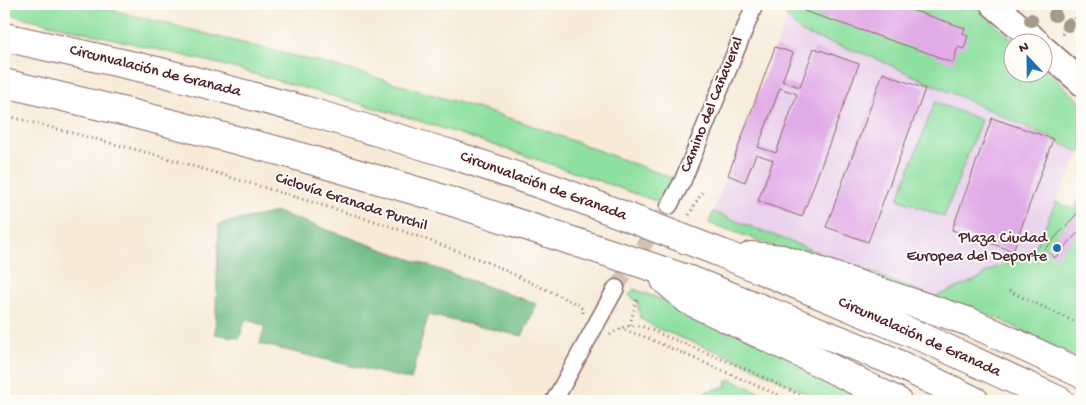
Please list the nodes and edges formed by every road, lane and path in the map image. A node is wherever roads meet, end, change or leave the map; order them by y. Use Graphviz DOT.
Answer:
graph roads {
  1 [pos="755,4"];
  2 [pos="993,4"];
  3 [pos="1082,11"];
  4 [pos="1082,30"];
  5 [pos="1025,32"];
  6 [pos="4,37"];
  7 [pos="1054,40"];
  8 [pos="1054,42"];
  9 [pos="4,82"];
  10 [pos="1082,83"];
  11 [pos="4,115"];
  12 [pos="704,189"];
  13 [pos="669,206"];
  14 [pos="689,215"];
  15 [pos="721,253"];
  16 [pos="646,265"];
  17 [pos="616,288"];
  18 [pos="1009,291"];
  19 [pos="637,298"];
  20 [pos="583,316"];
  21 [pos="1082,325"];
  22 [pos="630,326"];
  23 [pos="1082,374"];
  24 [pos="554,401"];
  25 [pos="789,401"];
  26 [pos="811,401"];
  27 [pos="897,401"];
  28 [pos="975,401"];
  29 [pos="1060,401"];
  1 -- 13 [label="street, Camino del Cañaveral"];
  2 -- 5 [label="main road"];
  3 -- 4 [label="path"];
  3 -- 7 [label="path"];
  6 -- 15 [label="highway, Circunvalación de Granada"];
  8 -- 10 [label="main road"];
  9 -- 16 [label="highway, Circunvalación de Granada"];
  11 -- 20 [label="path, Ciclovía Granada Purchil"];
  12 -- 14 [label="path"];
  15 -- 23 [label="highway"];
  15 -- 29 [label="highway, Circunvalación de Granada"];
  16 -- 27 [label="highway"];
  16 -- 28 [label="highway, Circunvalación de Granada"];
  17 -- 24 [label="street"];
  18 -- 21 [label="path"];
  19 -- 22 [label="path"];
  22 -- 25 [label="path"];
  22 -- 26 [label="path"];
}
